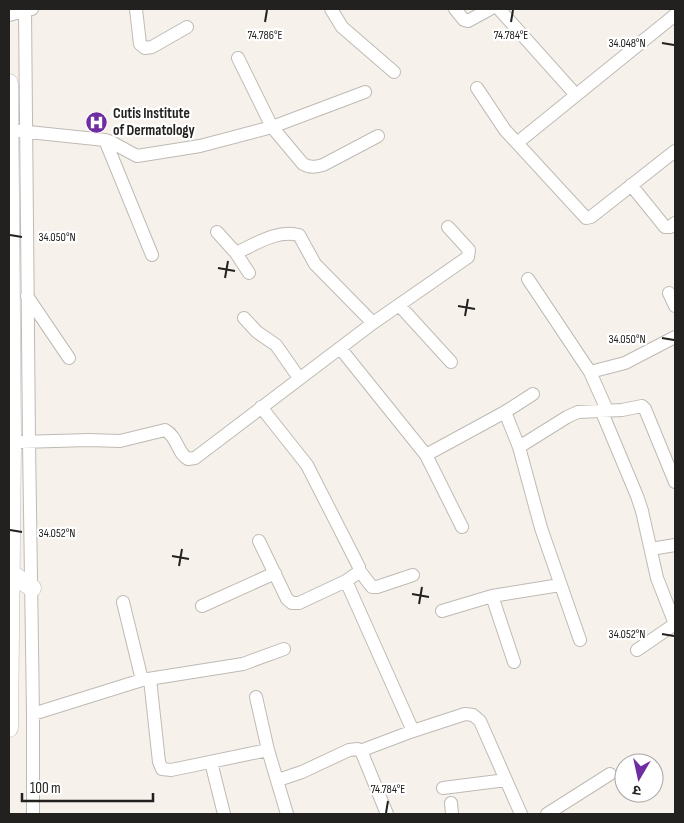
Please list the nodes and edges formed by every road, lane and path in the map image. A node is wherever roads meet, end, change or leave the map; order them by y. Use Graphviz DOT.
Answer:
graph roads {
  1 [pos="27,9"];
  2 [pos="136,9"];
  3 [pos="331,9"];
  4 [pos="455,9"];
  5 [pos="490,9"];
  6 [pos="498,9"];
  7 [pos="9,15"];
  8 [pos="675,15"];
  9 [pos="187,27"];
  10 [pos="238,58"];
  11 [pos="394,72"];
  12 [pos="9,83"];
  13 [pos="477,88"];
  14 [pos="364,92"];
  15 [pos="576,94"];
  16 [pos="272,127"];
  17 [pos="18,131"];
  18 [pos="378,136"];
  19 [pos="105,140"];
  20 [pos="517,143"];
  21 [pos="675,151"];
  22 [pos="631,185"];
  23 [pos="675,223"];
  24 [pos="448,227"];
  25 [pos="217,232"];
  26 [pos="236,253"];
  27 [pos="152,255"];
  28 [pos="249,273"];
  29 [pos="528,279"];
  30 [pos="669,293"];
  31 [pos="27,296"];
  32 [pos="399,305"];
  33 [pos="675,306"];
  34 [pos="244,318"];
  35 [pos="373,323"];
  36 [pos="675,337"];
  37 [pos="340,348"];
  38 [pos="69,358"];
  39 [pos="451,362"];
  40 [pos="590,372"];
  41 [pos="299,378"];
  42 [pos="533,394"];
  43 [pos="261,407"];
  44 [pos="604,410"];
  45 [pos="505,412"];
  46 [pos="20,442"];
  47 [pos="519,447"];
  48 [pos="426,455"];
  49 [pos="675,482"];
  50 [pos="462,527"];
  51 [pos="260,541"];
  52 [pos="675,545"];
  53 [pos="651,549"];
  54 [pos="359,570"];
  55 [pos="11,573"];
  56 [pos="275,573"];
  57 [pos="413,575"];
  58 [pos="346,581"];
  59 [pos="560,585"];
  60 [pos="32,588"];
  61 [pos="492,596"];
  62 [pos="123,602"];
  63 [pos="202,606"];
  64 [pos="442,611"];
  65 [pos="675,624"];
  66 [pos="580,640"];
  67 [pos="284,649"];
  68 [pos="637,650"];
  69 [pos="514,662"];
  70 [pos="146,680"];
  71 [pos="256,697"];
  72 [pos="33,714"];
  73 [pos="9,728"];
  74 [pos="413,730"];
  75 [pos="268,750"];
  76 [pos="360,750"];
  77 [pos="211,762"];
  78 [pos="610,774"];
  79 [pos="278,780"];
  80 [pos="506,780"];
  81 [pos="443,788"];
  82 [pos="33,814"];
  83 [pos="224,814"];
  84 [pos="287,814"];
  85 [pos="387,814"];
  86 [pos="521,814"];
  87 [pos="547,814"];
  1 -- 7 [label="street"];
  1 -- 17 [label="street"];
  2 -- 9 [label="street"];
  3 -- 11 [label="street"];
  4 -- 5 [label="street"];
  6 -- 15 [label="street"];
  8 -- 15 [label="street"];
  10 -- 16 [label="street"];
  12 -- 17 [label="highway"];
  13 -- 20 [label="street"];
  14 -- 16 [label="street"];
  15 -- 20 [label="street"];
  16 -- 18 [label="street"];
  16 -- 19 [label="street"];
  17 -- 19 [label="street"];
  17 -- 31 [label="street"];
  17 -- 46 [label="highway"];
  19 -- 27 [label="street"];
  20 -- 22 [label="street"];
  21 -- 22 [label="street"];
  22 -- 23 [label="street"];
  24 -- 32 [label="street"];
  25 -- 26 [label="street"];
  26 -- 28 [label="street"];
  26 -- 35 [label="street"];
  29 -- 40 [label="street"];
  30 -- 33 [label="street"];
  31 -- 38 [label="street"];
  31 -- 46 [label="street"];
  32 -- 35 [label="street"];
  32 -- 39 [label="street"];
  34 -- 41 [label="street"];
  35 -- 37 [label="street"];
  36 -- 40 [label="street"];
  37 -- 41 [label="street"];
  37 -- 48 [label="street"];
  40 -- 44 [label="street"];
  41 -- 43 [label="street"];
  42 -- 45 [label="street"];
  43 -- 46 [label="street"];
  43 -- 54 [label="street"];
  44 -- 47 [label="street"];
  44 -- 49 [label="street"];
  44 -- 53 [label="street"];
  45 -- 47 [label="street"];
  45 -- 48 [label="street"];
  46 -- 55 [label="highway"];
  46 -- 60 [label="street"];
  47 -- 59 [label="street"];
  48 -- 50 [label="street"];
  51 -- 56 [label="street"];
  52 -- 53 [label="street"];
  53 -- 65 [label="street"];
  54 -- 57 [label="street"];
  54 -- 58 [label="street"];
  55 -- 60 [label="highway"];
  55 -- 73 [label="highway"];
  56 -- 58 [label="street"];
  56 -- 63 [label="street"];
  58 -- 74 [label="street"];
  59 -- 61 [label="street"];
  59 -- 66 [label="street"];
  60 -- 72 [label="street"];
  61 -- 64 [label="street"];
  61 -- 69 [label="street"];
  62 -- 70 [label="street"];
  65 -- 68 [label="street"];
  67 -- 70 [label="street"];
  70 -- 72 [label="street"];
  70 -- 77 [label="street"];
  71 -- 75 [label="street"];
  72 -- 82 [label="street"];
  74 -- 76 [label="street"];
  74 -- 80 [label="street"];
  75 -- 77 [label="street"];
  75 -- 79 [label="street"];
  76 -- 79 [label="street"];
  76 -- 85 [label="street"];
  77 -- 83 [label="street"];
  78 -- 87 [label="street"];
  79 -- 84 [label="street"];
  80 -- 81 [label="street"];
  80 -- 86 [label="street"];
}
